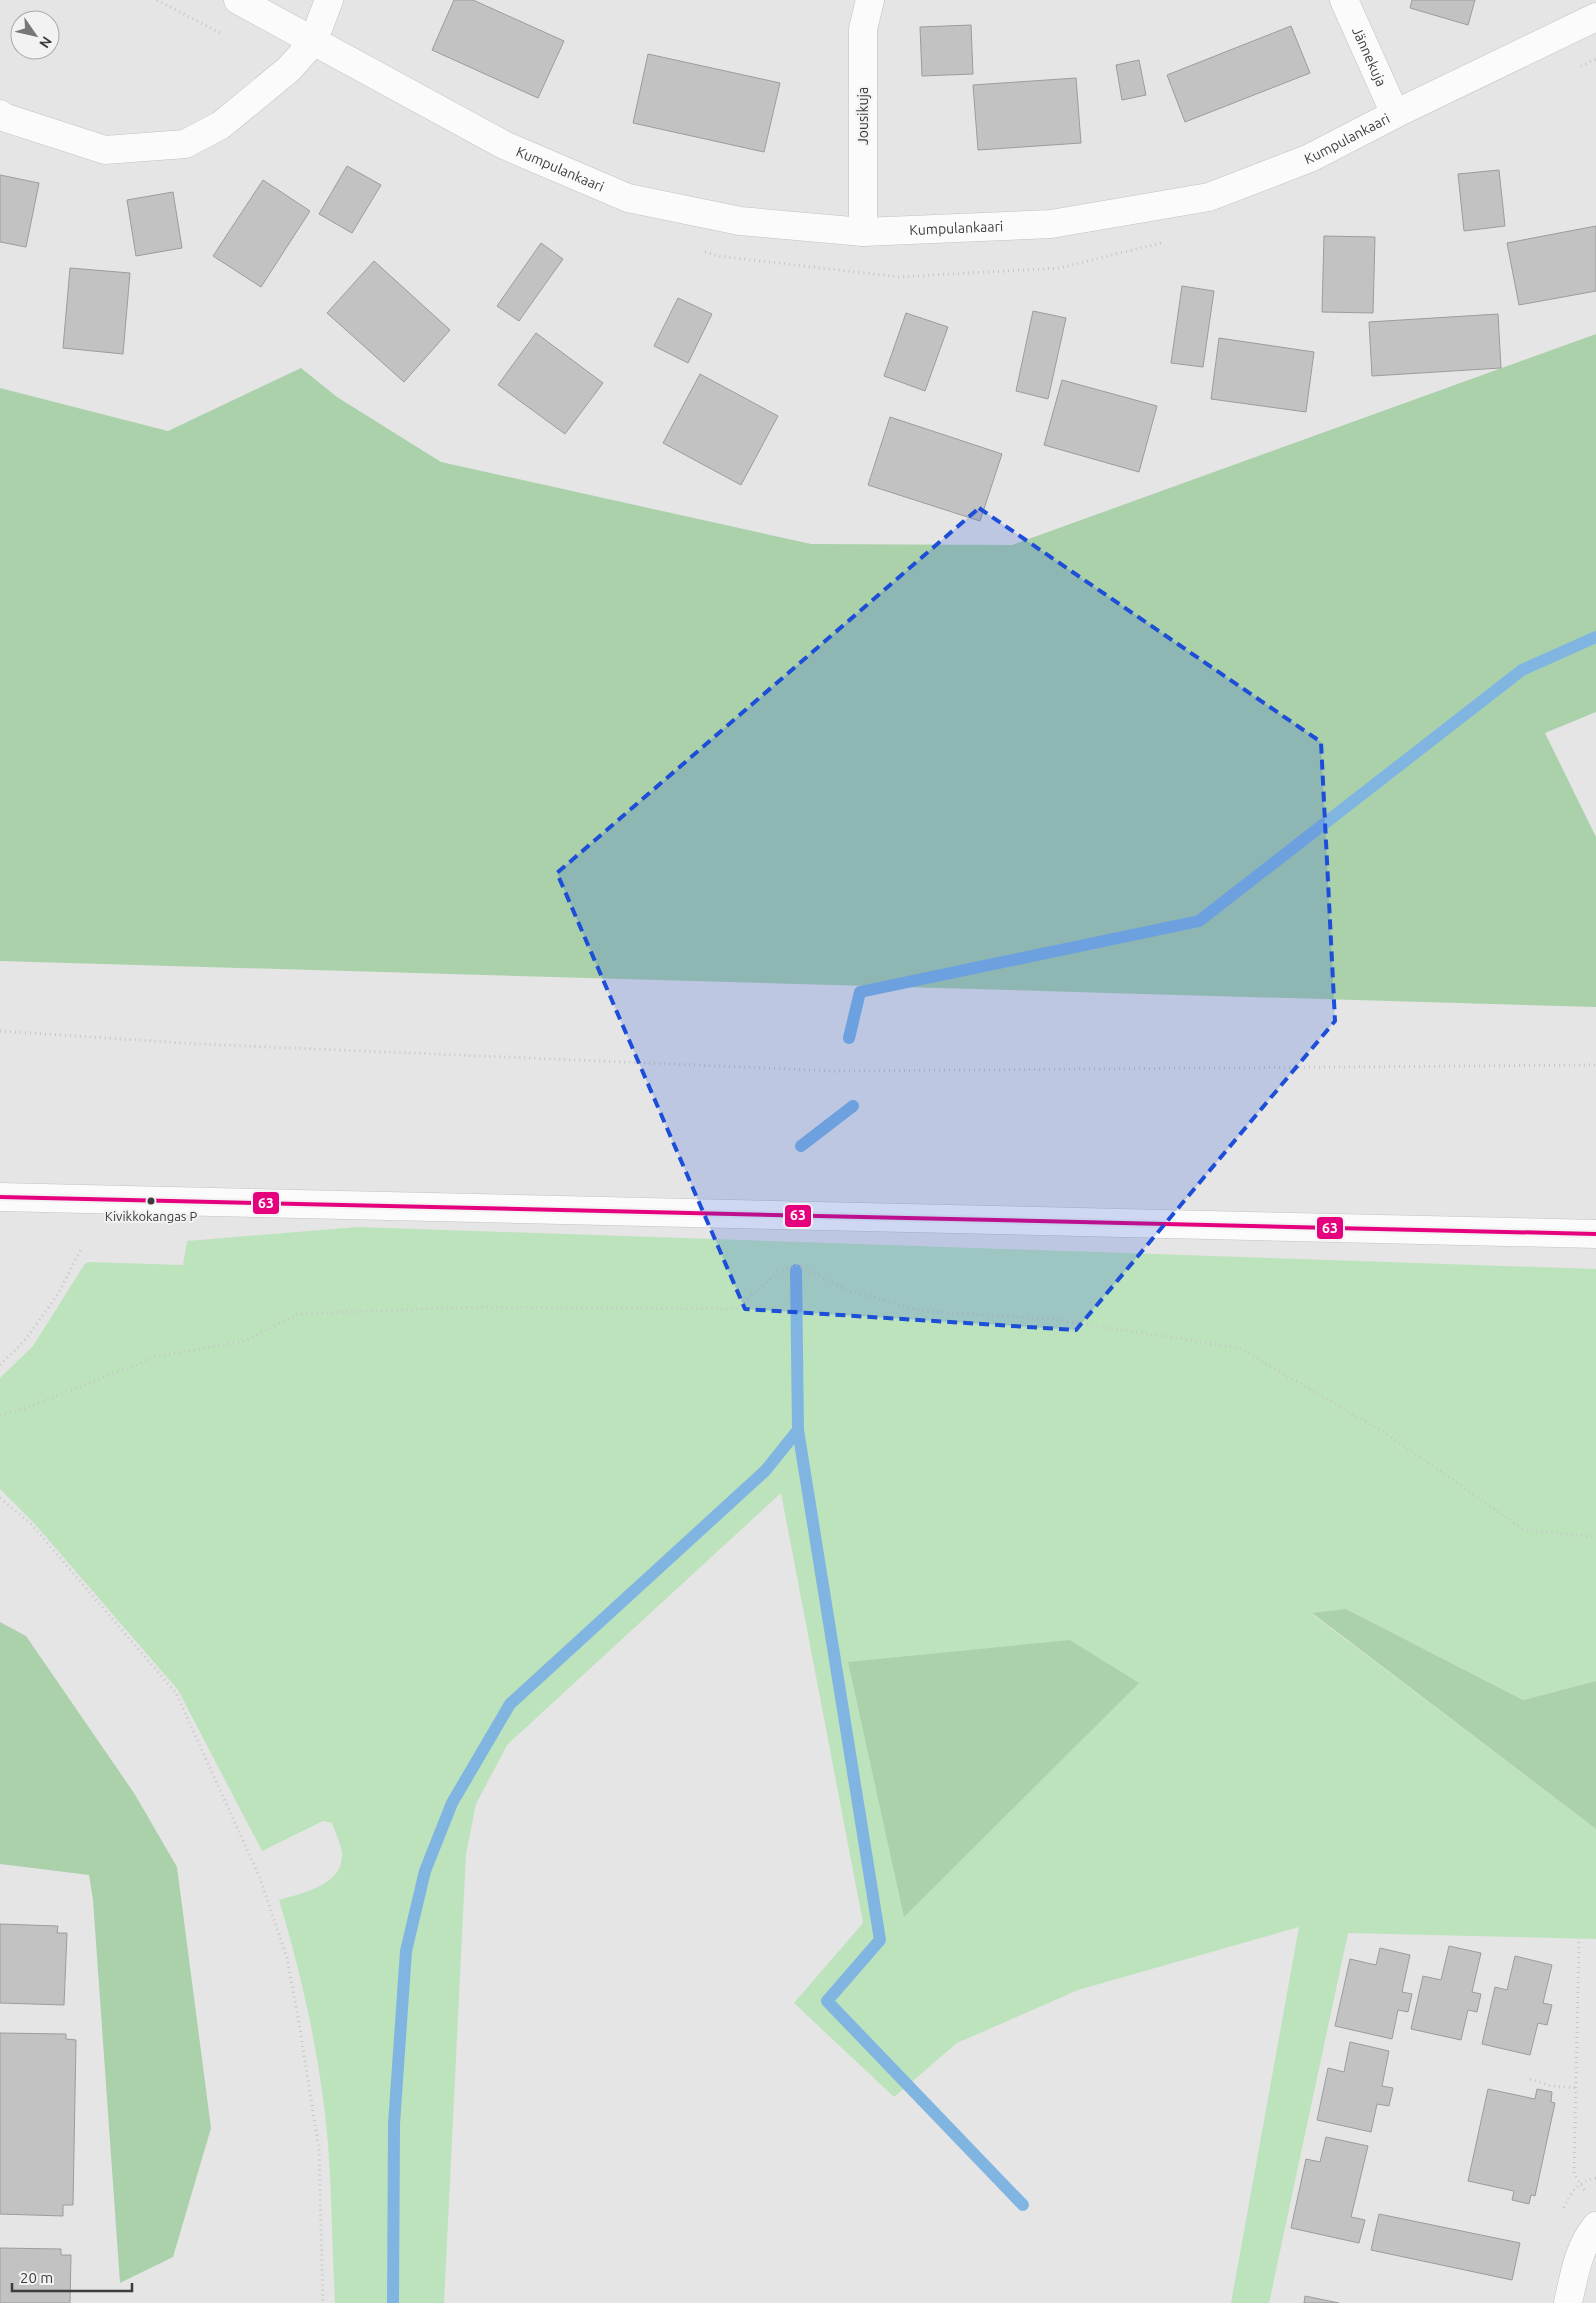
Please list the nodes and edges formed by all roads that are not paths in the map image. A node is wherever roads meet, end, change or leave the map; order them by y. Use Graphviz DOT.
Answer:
graph roads {
  1 [pos="238,0"];
  2 [pos="329,0"];
  3 [pos="870,0"];
  4 [pos="1344,0"];
  5 [pos="1596,17"];
  6 [pos="313,42"];
  7 [pos="0,114"];
  8 [pos="1395,114"];
  9 [pos="863,232"];
  10 [pos="0,1197"];
  11 [pos="1596,1234"];
  12 [pos="1596,2226"];
  13 [pos="1568,2303"];
  1 -- 6 [label="street, Kumpulankaari"];
  2 -- 6 [label="street"];
  3 -- 9 [label="street, Jousikuja"];
  4 -- 8 [label="street, Jännekuja"];
  5 -- 8 [label="street, Kumpulankaari"];
  6 -- 7 [label="street"];
  6 -- 9 [label="street, Kumpulankaari"];
  8 -- 9 [label="street, Kumpulankaari"];
  10 -- 11 [label="street"];
  12 -- 13 [label="street"];
}
